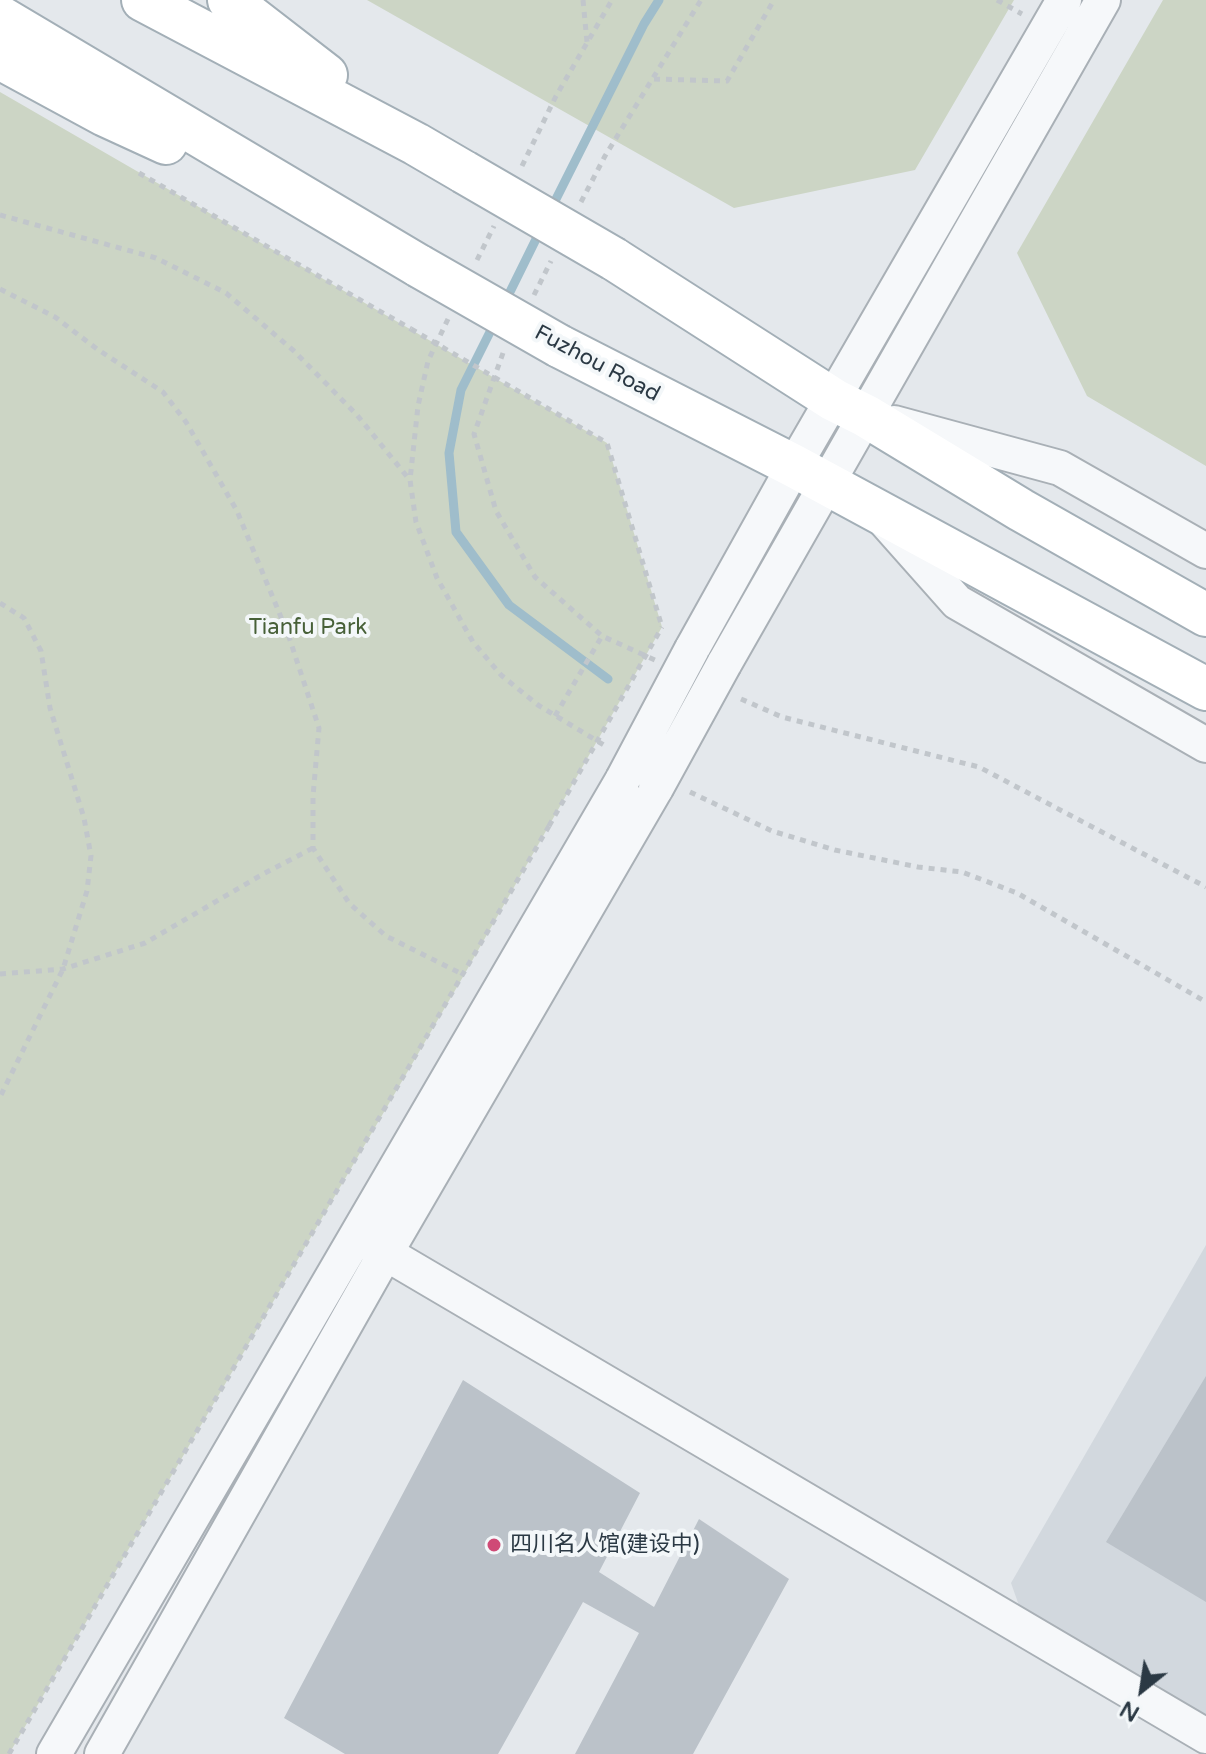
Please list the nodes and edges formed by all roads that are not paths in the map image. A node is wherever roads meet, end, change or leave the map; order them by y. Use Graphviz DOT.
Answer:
graph roads {
  1 [pos="143,0"];
  2 [pos="229,0"];
  3 [pos="1064,0"];
  4 [pos="1103,0"];
  5 [pos="0,17"];
  6 [pos="0,58"];
  7 [pos="416,144"];
  8 [pos="365,235"];
  9 [pos="850,408"];
  10 [pos="794,466"];
  11 [pos="875,510"];
  12 [pos="1206,551"];
  13 [pos="1206,615"];
  14 [pos="1206,689"];
  15 [pos="1206,745"];
  16 [pos="356,1235"];
  17 [pos="385,1254"];
  18 [pos="1206,1736"];
  19 [pos="54,1754"];
  20 [pos="102,1754"];
  1 -- 7 [label="main road"];
  2 -- 7 [label="main road"];
  3 -- 9 [label="street"];
  4 -- 9 [label="street"];
  5 -- 8 [label="main road, Fuzhou Road"];
  6 -- 8 [label="main road"];
  7 -- 9 [label="main road, bridge"];
  8 -- 10 [label="main road, Fuzhou Road, bridge"];
  9 -- 10 [label="street"];
  9 -- 12 [label="street"];
  9 -- 13 [label="main road"];
  9 -- 17 [label="street, bridge"];
  10 -- 11 [label="main road, Fuzhou Road"];
  10 -- 16 [label="street, bridge"];
  11 -- 14 [label="main road, Fuzhou Road"];
  11 -- 15 [label="street"];
  16 -- 17 [label="street"];
  16 -- 19 [label="street"];
  17 -- 18 [label="street"];
  17 -- 20 [label="street"];
}
